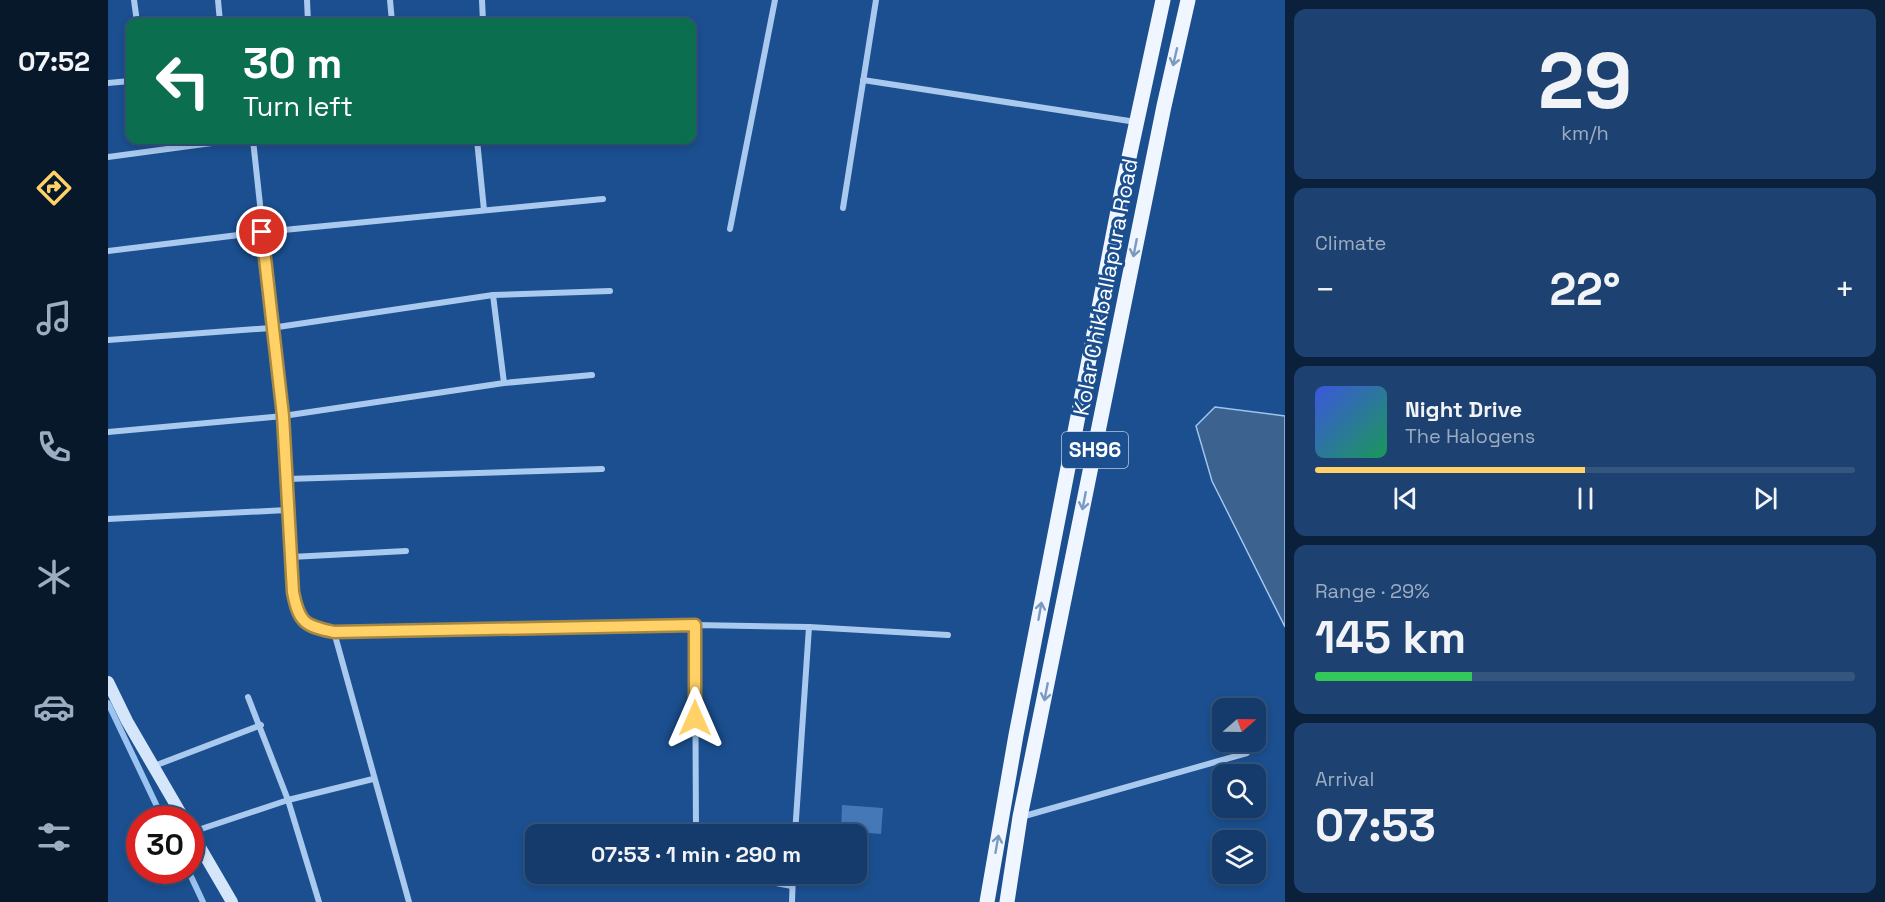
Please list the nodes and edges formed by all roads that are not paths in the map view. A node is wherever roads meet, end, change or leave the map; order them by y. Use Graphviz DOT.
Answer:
graph roads {
  1 [pos="134,0"];
  2 [pos="218,0"];
  3 [pos="307,0"];
  4 [pos="390,0"];
  5 [pos="482,0"];
  6 [pos="775,0"];
  7 [pos="876,0"];
  8 [pos="1163,0"];
  9 [pos="1188,0"];
  10 [pos="136,18"];
  11 [pos="220,18"];
  12 [pos="308,18"];
  13 [pos="392,18"];
  14 [pos="483,18"];
  15 [pos="863,80"];
  16 [pos="126,81"];
  17 [pos="108,83"];
  18 [pos="1137,122"];
  19 [pos="204,144"];
  20 [pos="254,144"];
  21 [pos="477,144"];
  22 [pos="108,157"];
  23 [pos="603,199"];
  24 [pos="843,208"];
  25 [pos="484,210"];
  26 [pos="730,229"];
  27 [pos="262,232"];
  28 [pos="108,251"];
  29 [pos="610,291"];
  30 [pos="493,295"];
  31 [pos="271,328"];
  32 [pos="108,340"];
  33 [pos="592,375"];
  34 [pos="504,383"];
  35 [pos="283,416"];
  36 [pos="108,432"];
  37 [pos="602,469"];
  38 [pos="287,479"];
  39 [pos="287,510"];
  40 [pos="108,519"];
  41 [pos="406,551"];
  42 [pos="291,557"];
  43 [pos="695,625"];
  44 [pos="809,627"];
  45 [pos="334,632"];
  46 [pos="948,635"];
  47 [pos="108,682"];
  48 [pos="249,697"];
  49 [pos="261,725"];
  50 [pos="1247,753"];
  51 [pos="153,766"];
  52 [pos="373,779"];
  53 [pos="288,800"];
  54 [pos="176,806"];
  55 [pos="1020,818"];
  56 [pos="696,824"];
  57 [pos="796,824"];
  58 [pos="204,827"];
  59 [pos="204,854"];
  60 [pos="781,884"];
  61 [pos="792,886"];
  62 [pos="232,902"];
  63 [pos="318,902"];
  64 [pos="409,902"];
  65 [pos="792,902"];
  66 [pos="987,902"];
  67 [pos="1007,902"];
  1 -- 10 [label="street"];
  2 -- 11 [label="street"];
  3 -- 12 [label="street"];
  4 -- 13 [label="street"];
  5 -- 14 [label="street"];
  6 -- 26 [label="street"];
  7 -- 15 [label="street"];
  8 -- 18 [label="main road, Kolar Chikballapura Road / SH96"];
  9 -- 55 [label="main road, Kolar Chikballapura Road / SH96, one-way"];
  15 -- 18 [label="street"];
  15 -- 24 [label="street"];
  16 -- 17 [label="street"];
  66 -- 18 [label="main road, Kolar Chikballapura Road / SH96, one-way"];
  19 -- 22 [label="street"];
  20 -- 27 [label="street"];
  21 -- 25 [label="street"];
  23 -- 25 [label="street"];
  25 -- 27 [label="street"];
  27 -- 28 [label="street"];
  27 -- 31 [label="street"];
  29 -- 30 [label="street"];
  30 -- 31 [label="street"];
  30 -- 34 [label="street"];
  31 -- 32 [label="street"];
  31 -- 35 [label="street"];
  33 -- 34 [label="street"];
  34 -- 35 [label="street"];
  35 -- 36 [label="street"];
  35 -- 38 [label="street"];
  37 -- 38 [label="street"];
  38 -- 39 [label="street"];
  39 -- 40 [label="street"];
  39 -- 42 [label="street"];
  41 -- 42 [label="street"];
  42 -- 45 [label="street"];
  43 -- 44 [label="street"];
  43 -- 45 [label="street"];
  43 -- 56 [label="street"];
  44 -- 46 [label="street"];
  44 -- 57 [label="street"];
  45 -- 52 [label="street"];
  47 -- 51 [label="street"];
  48 -- 49 [label="street"];
  49 -- 51 [label="street"];
  49 -- 53 [label="street"];
  50 -- 55 [label="street"];
  51 -- 54 [label="street"];
  52 -- 53 [label="street"];
  52 -- 64 [label="street"];
  53 -- 58 [label="street"];
  53 -- 63 [label="street"];
  55 -- 67 [label="main road, Kolar Chikballapura Road / SH96"];
  59 -- 62 [label="street"];
  60 -- 61 [label="street"];
  61 -- 65 [label="street"];
}
